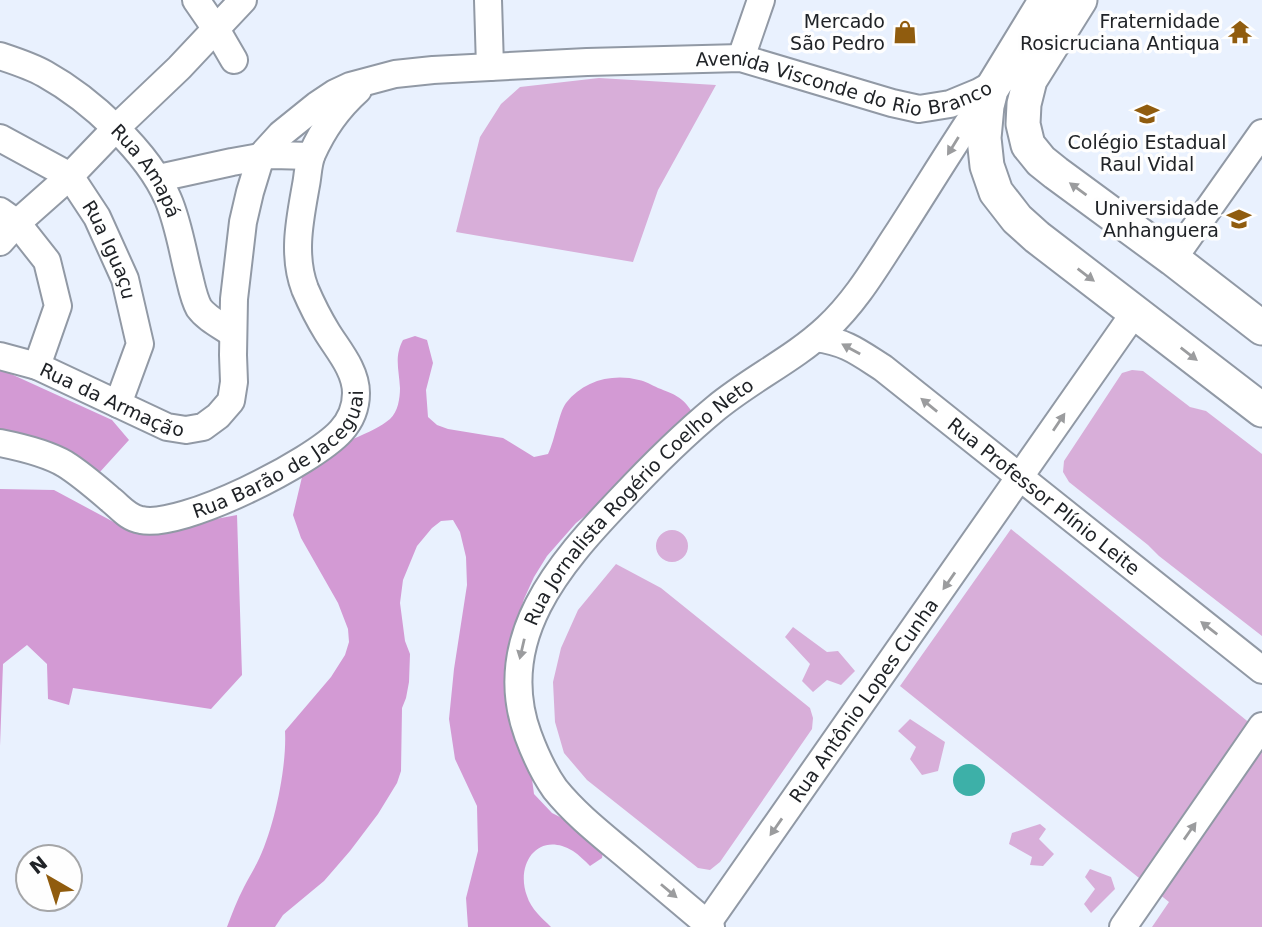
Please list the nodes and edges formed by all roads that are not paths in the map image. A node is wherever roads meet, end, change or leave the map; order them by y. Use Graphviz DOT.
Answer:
graph roads {
  1 [pos="196,0"];
  2 [pos="243,0"];
  3 [pos="488,0"];
  4 [pos="761,0"];
  5 [pos="1046,0"];
  6 [pos="1080,0"];
  7 [pos="216,29"];
  8 [pos="0,56"];
  9 [pos="741,58"];
  10 [pos="234,60"];
  11 [pos="490,67"];
  12 [pos="368,82"];
  13 [pos="993,86"];
  14 [pos="116,128"];
  15 [pos="1262,134"];
  16 [pos="0,138"];
  17 [pos="261,156"];
  18 [pos="311,156"];
  19 [pos="70,176"];
  20 [pos="159,178"];
  21 [pos="6,226"];
  22 [pos="1173,258"];
  23 [pos="1135,313"];
  24 [pos="1262,328"];
  25 [pos="233,334"];
  26 [pos="816,338"];
  27 [pos="0,356"];
  28 [pos="37,366"];
  29 [pos="118,404"];
  30 [pos="1262,411"];
  31 [pos="0,443"];
  32 [pos="1020,479"];
  33 [pos="1262,670"];
  34 [pos="1262,726"];
  35 [pos="709,925"];
  36 [pos="1123,927"];
  1 -- 7 [label="street"];
  2 -- 7 [label="street"];
  3 -- 11 [label="street"];
  4 -- 9 [label="street"];
  5 -- 13 [label="main road"];
  22 -- 6 [label="main road, one-way"];
  7 -- 10 [label="street"];
  7 -- 14 [label="street"];
  8 -- 14 [label="street, Rua Amapá"];
  9 -- 11 [label="street, Avenida Visconde do Rio Branco"];
  9 -- 13 [label="street, Avenida Visconde do Rio Branco"];
  11 -- 12 [label="street, Avenida Visconde do Rio Branco"];
  12 -- 17 [label="street, Avenida Visconde do Rio Branco"];
  12 -- 18 [label="street, Rua Barão de Jaceguai"];
  13 -- 23 [label="main road, Avenida Visconde do Rio Branco, one-way"];
  13 -- 26 [label="street, Rua Jornalista Rogério Coelho Neto, one-way"];
  14 -- 19 [label="street"];
  14 -- 20 [label="street, Rua Amapá"];
  15 -- 22 [label="street"];
  16 -- 19 [label="street, Rua Iguaçu"];
  17 -- 18 [label="street"];
  17 -- 20 [label="street"];
  17 -- 25 [label="street, Avenida Visconde do Rio Branco"];
  18 -- 31 [label="street, Rua Barão de Jaceguai"];
  19 -- 21 [label="street"];
  19 -- 29 [label="street, Rua Iguaçu"];
  20 -- 25 [label="street, Rua Amapá"];
  21 -- 28 [label="street"];
  22 -- 24 [label="main road"];
  23 -- 30 [label="main road, Avenida Visconde do Rio Branco, one-way"];
  32 -- 23 [label="street, Rua Antônio Lopes Cunha, one-way"];
  25 -- 29 [label="street, Rua da Armação"];
  32 -- 26 [label="street, Rua Professor Plínio Leite, one-way"];
  26 -- 35 [label="street, Rua Jornalista Rogério Coelho Neto, one-way"];
  27 -- 28 [label="street, Rua da Armação"];
  28 -- 29 [label="street, Rua da Armação"];
  33 -- 32 [label="street, Rua Professor Plínio Leite, one-way"];
  32 -- 35 [label="street, Rua Antônio Lopes Cunha, one-way"];
  36 -- 34 [label="street, one-way"];
}
